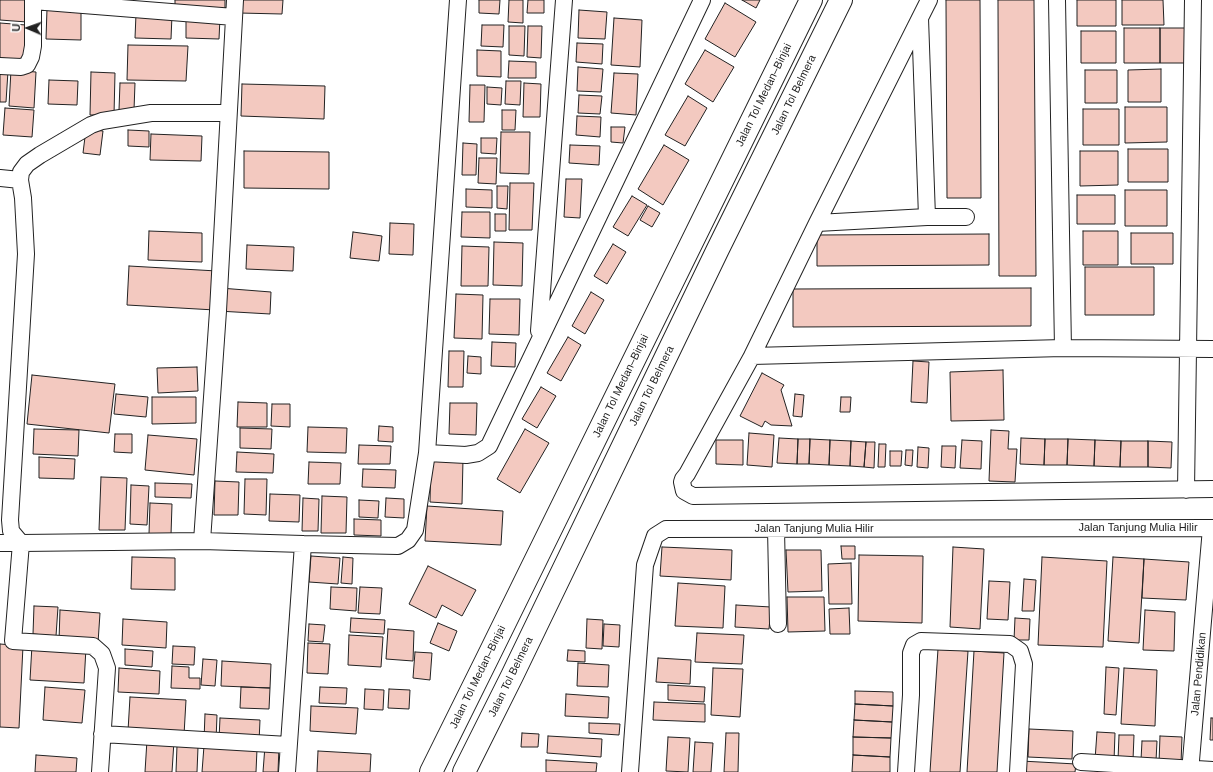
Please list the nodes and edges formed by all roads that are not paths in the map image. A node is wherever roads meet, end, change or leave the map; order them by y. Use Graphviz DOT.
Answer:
graph roads {
  1 [pos="33,0"];
  2 [pos="235,0"];
  3 [pos="458,0"];
  4 [pos="564,0"];
  5 [pos="702,0"];
  6 [pos="811,0"];
  7 [pos="841,0"];
  8 [pos="929,0"];
  9 [pos="1057,0"];
  10 [pos="1193,0"];
  11 [pos="920,16"];
  12 [pos="234,17"];
  13 [pos="0,66"];
  14 [pos="228,114"];
  15 [pos="0,178"];
  16 [pos="20,180"];
  17 [pos="927,217"];
  18 [pos="966,217"];
  19 [pos="817,222"];
  20 [pos="539,341"];
  21 [pos="1063,348"];
  22 [pos="1188,349"];
  23 [pos="1213,349"];
  24 [pos="752,356"];
  25 [pos="427,453"];
  26 [pos="1213,489"];
  27 [pos="1186,490"];
  28 [pos="1212,528"];
  29 [pos="776,529"];
  30 [pos="202,541"];
  31 [pos="0,543"];
  32 [pos="21,543"];
  33 [pos="303,544"];
  34 [pos="778,624"];
  35 [pos="6,640"];
  36 [pos="102,734"];
  37 [pos="288,745"];
  38 [pos="1081,762"];
  39 [pos="1213,770"];
  40 [pos="1190,771"];
  41 [pos="100,772"];
  42 [pos="287,772"];
  43 [pos="431,772"];
  44 [pos="464,772"];
  45 [pos="630,772"];
  46 [pos="906,772"];
  47 [pos="1018,772"];
  1 -- 12 [label="street"];
  1 -- 13 [label="street"];
  2 -- 12 [label="street"];
  3 -- 25 [label="street"];
  4 -- 20 [label="street"];
  5 -- 20 [label="street"];
  6 -- 43 [label="highway, Jalan Tol Medan–Binjai"];
  7 -- 44 [label="highway, Jalan Tol Belmera"];
  8 -- 11 [label="street"];
  9 -- 21 [label="street"];
  10 -- 22 [label="street"];
  11 -- 17 [label="street"];
  11 -- 19 [label="street"];
  12 -- 14 [label="street"];
  14 -- 16 [label="street"];
  14 -- 30 [label="street"];
  15 -- 16 [label="street"];
  16 -- 32 [label="street"];
  17 -- 18 [label="street"];
  17 -- 19 [label="street"];
  19 -- 24 [label="street"];
  20 -- 25 [label="street"];
  21 -- 22 [label="street"];
  21 -- 24 [label="street"];
  22 -- 23 [label="street"];
  22 -- 27 [label="street"];
  24 -- 27 [label="street"];
  25 -- 33 [label="street"];
  26 -- 27 [label="street"];
  28 -- 29 [label="street, Jalan Tanjung Mulia Hilir"];
  28 -- 40 [label="street, Jalan Pendidikan"];
  29 -- 34 [label="street"];
  29 -- 45 [label="street, Jalan Tanjung Mulia Hilir"];
  30 -- 32 [label="street"];
  30 -- 33 [label="street"];
  31 -- 32 [label="street"];
  32 -- 35 [label="street"];
  33 -- 37 [label="street"];
  35 -- 36 [label="street"];
  36 -- 37 [label="street"];
  36 -- 41 [label="street"];
  37 -- 42 [label="street"];
  38 -- 40 [label="street"];
  39 -- 40 [label="street"];
  46 -- 47 [label="street"];
}
